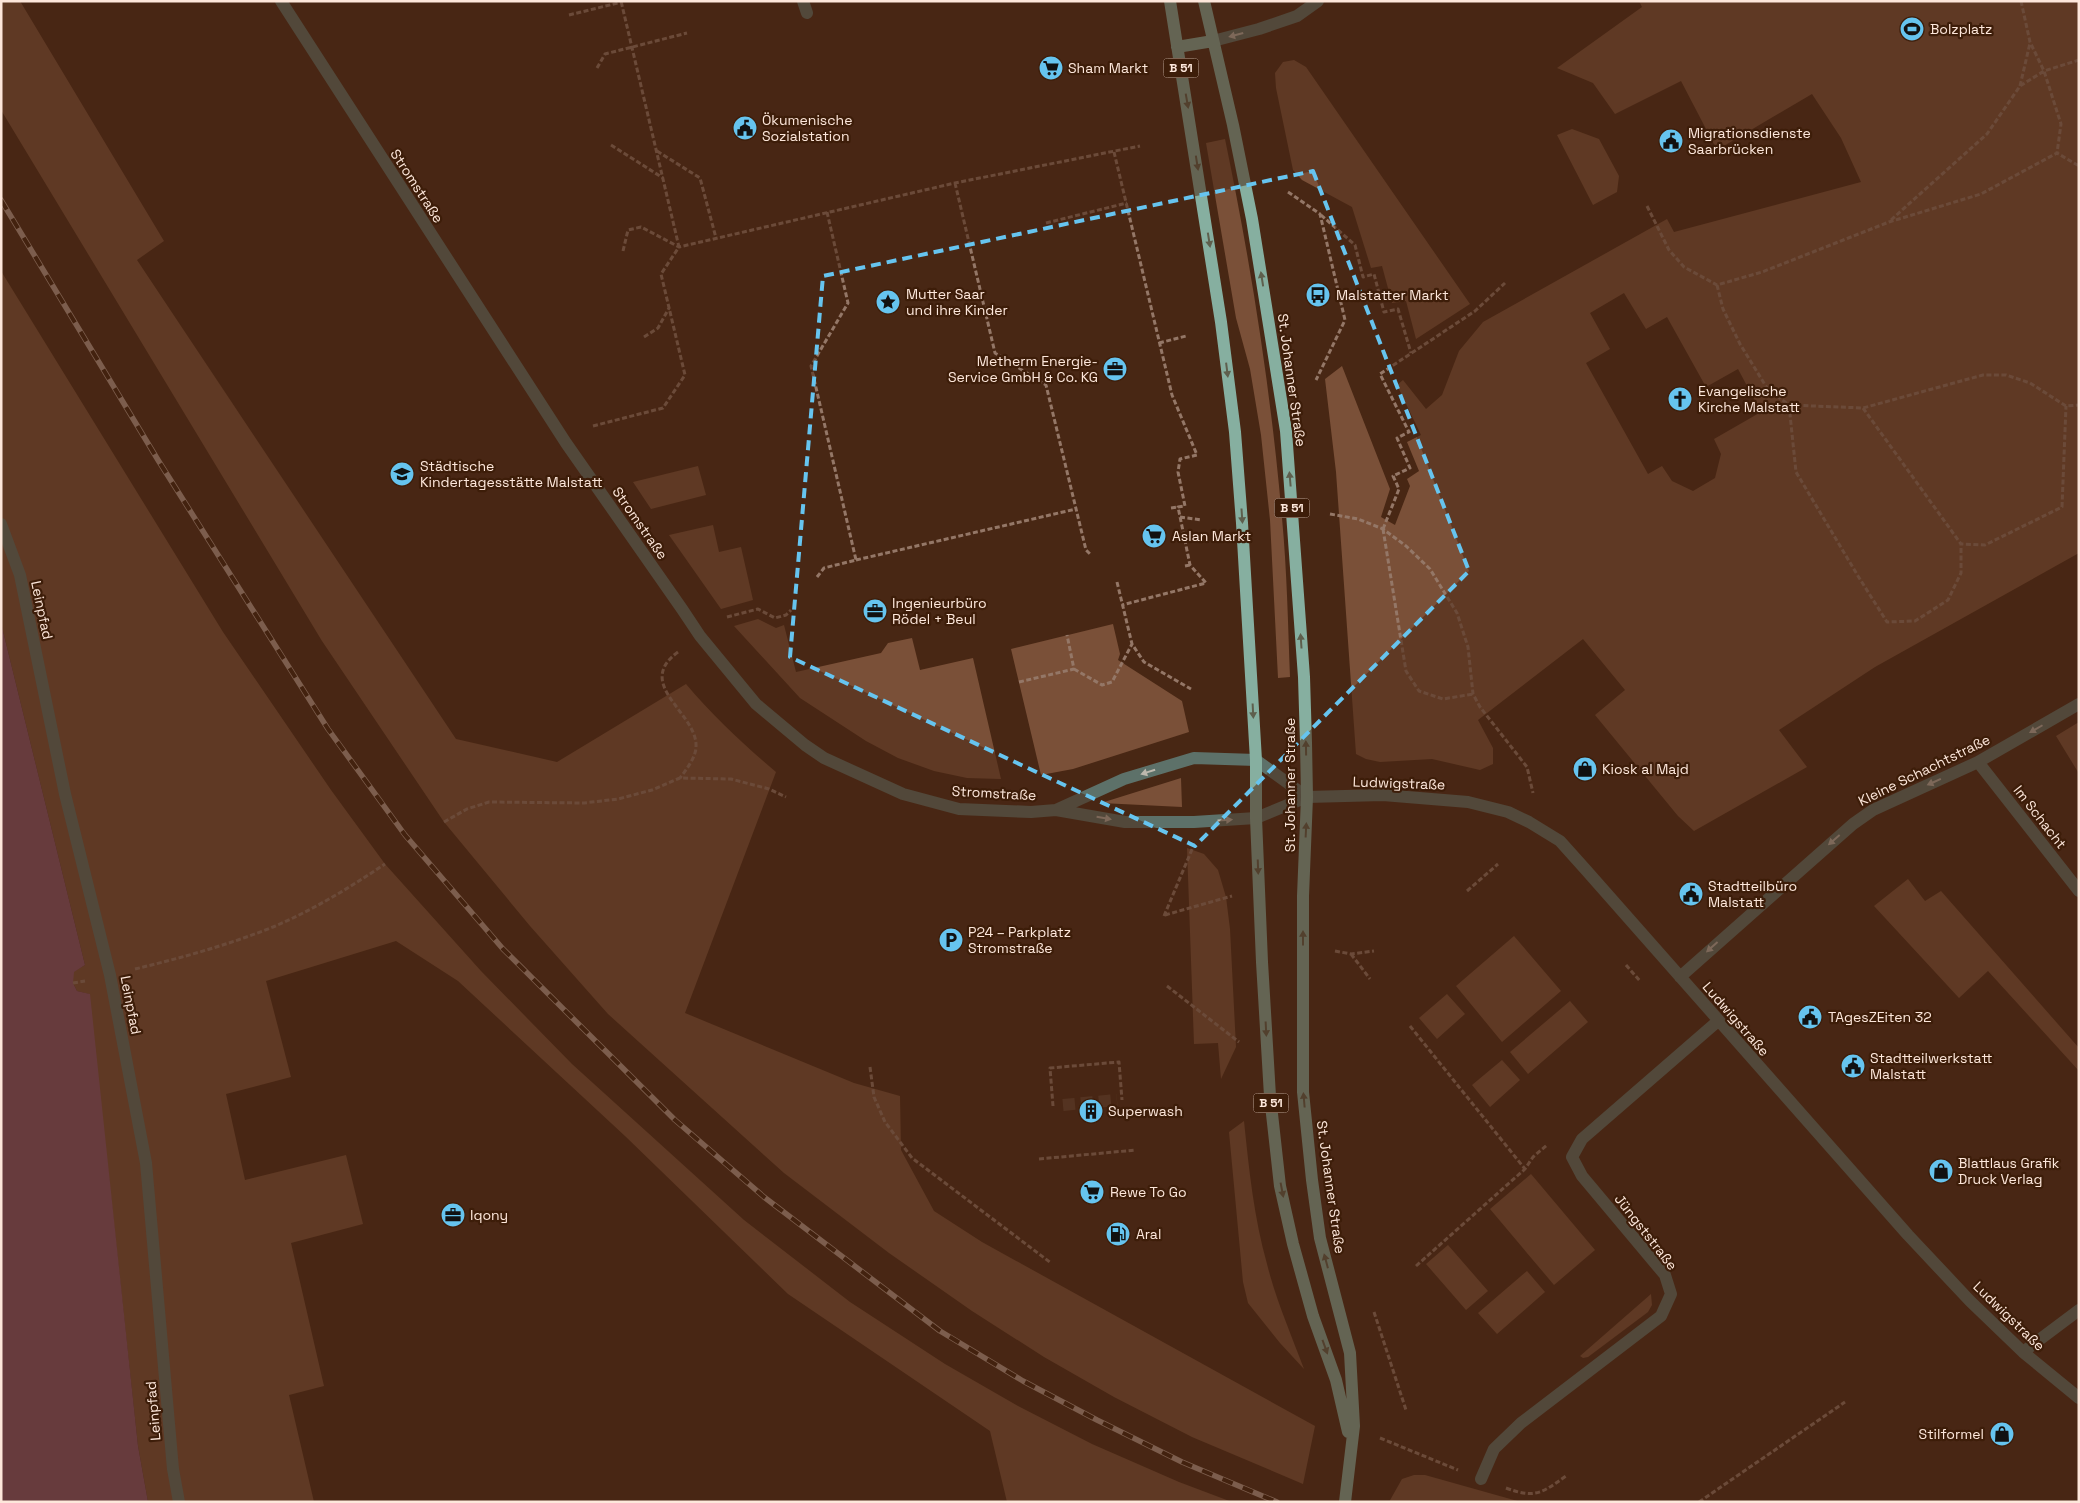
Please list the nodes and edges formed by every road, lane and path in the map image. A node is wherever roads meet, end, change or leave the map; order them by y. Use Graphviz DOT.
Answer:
graph roads {
  1 [pos="281,1"];
  2 [pos="1170,1"];
  3 [pos="1204,1"];
  4 [pos="1318,1"];
  5 [pos="2021,1"];
  6 [pos="621,2"];
  7 [pos="569,15"];
  8 [pos="687,33"];
  9 [pos="1213,40"];
  10 [pos="2030,42"];
  11 [pos="632,47"];
  12 [pos="1178,47"];
  13 [pos="2079,60"];
  14 [pos="597,68"];
  15 [pos="2044,71"];
  16 [pos="2020,86"];
  17 [pos="611,145"];
  18 [pos="1140,146"];
  19 [pos="656,151"];
  20 [pos="1114,152"];
  21 [pos="2057,153"];
  22 [pos="2079,166"];
  23 [pos="662,178"];
  24 [pos="955,183"];
  25 [pos="1288,192"];
  26 [pos="1127,203"];
  27 [pos="1647,206"];
  28 [pos="827,212"];
  29 [pos="1320,214"];
  30 [pos="1889,222"];
  31 [pos="1046,223"];
  32 [pos="716,238"];
  33 [pos="679,247"];
  34 [pos="623,251"];
  35 [pos="1505,283"];
  36 [pos="1717,285"];
  37 [pos="669,308"];
  38 [pos="1186,336"];
  39 [pos="644,337"];
  40 [pos="1159,343"];
  41 [pos="1411,353"];
  42 [pos="1316,380"];
  43 [pos="1790,405"];
  44 [pos="2079,405"];
  45 [pos="2066,406"];
  46 [pos="1863,408"];
  47 [pos="593,426"];
  48 [pos="1178,507"];
  49 [pos="1171,508"];
  50 [pos="1076,509"];
  51 [pos="1330,514"];
  52 [pos="1180,517"];
  53 [pos="1202,520"];
  54 [pos="1,524"];
  55 [pos="1383,529"];
  56 [pos="1961,544"];
  57 [pos="1090,554"];
  58 [pos="856,560"];
  59 [pos="1190,565"];
  60 [pos="1185,566"];
  61 [pos="817,577"];
  62 [pos="1117,582"];
  63 [pos="1122,605"];
  64 [pos="792,610"];
  65 [pos="727,617"];
  66 [pos="1067,636"];
  67 [pos="1132,644"];
  68 [pos="683,648"];
  69 [pos="1074,669"];
  70 [pos="1019,682"];
  71 [pos="1190,689"];
  72 [pos="1473,694"];
  73 [pos="2079,704"];
  74 [pos="1256,760"];
  75 [pos="1978,762"];
  76 [pos="680,778"];
  77 [pos="786,797"];
  78 [pos="1307,797"];
  79 [pos="1535,802"];
  80 [pos="1056,810"];
  81 [pos="1256,818"];
  82 [pos="444,822"];
  83 [pos="1194,845"];
  84 [pos="385,864"];
  85 [pos="1498,864"];
  86 [pos="1467,891"];
  87 [pos="2079,891"];
  88 [pos="1232,896"];
  89 [pos="1335,951"];
  90 [pos="1374,951"];
  91 [pos="1351,954"];
  92 [pos="1626,965"];
  93 [pos="110,975"];
  94 [pos="1680,977"];
  95 [pos="1370,979"];
  96 [pos="1640,981"];
  97 [pos="73,983"];
  98 [pos="1167,986"];
  99 [pos="1718,1021"];
  100 [pos="1410,1026"];
  101 [pos="1242,1044"];
  102 [pos="870,1067"];
  103 [pos="1122,1100"];
  104 [pos="1053,1106"];
  105 [pos="1550,1142"];
  106 [pos="1136,1150"];
  107 [pos="1039,1159"];
  108 [pos="1525,1169"];
  109 [pos="1051,1263"];
  110 [pos="1416,1266"];
  111 [pos="2079,1310"];
  112 [pos="1374,1312"];
  113 [pos="2023,1352"];
  114 [pos="2079,1398"];
  115 [pos="1845,1402"];
  116 [pos="1406,1410"];
  117 [pos="1351,1446"];
  118 [pos="1481,1479"];
  119 [pos="179,1502"];
  120 [pos="1345,1502"];
  121 [pos="1699,1502"];
  1 -- 80 [label="street, Stromstraße"];
  2 -- 12 [label="main road, B 51"];
  3 -- 9 [label="main road, B 51"];
  4 -- 9 [label="street, one-way"];
  5 -- 10 [label="path"];
  6 -- 7 [label="path"];
  6 -- 11 [label="path"];
  8 -- 11 [label="path"];
  9 -- 12 [label="main road"];
  78 -- 9 [label="main road, St. Johanner Straße / B 51, one-way"];
  10 -- 15 [label="path"];
  10 -- 16 [label="path"];
  11 -- 14 [label="path"];
  11 -- 19 [label="path"];
  12 -- 74 [label="main road, St. Johanner Straße / B 51, one-way"];
  13 -- 15 [label="path"];
  15 -- 16 [label="path"];
  15 -- 21 [label="path"];
  16 -- 30 [label="path"];
  17 -- 23 [label="path"];
  18 -- 20 [label="path"];
  19 -- 23 [label="path"];
  19 -- 32 [label="path"];
  20 -- 24 [label="path"];
  20 -- 26 [label="path"];
  21 -- 22 [label="path"];
  21 -- 30 [label="path"];
  23 -- 33 [label="path"];
  24 -- 28 [label="path"];
  24 -- 50 [label="path"];
  25 -- 29 [label="path"];
  26 -- 31 [label="path"];
  26 -- 40 [label="path"];
  27 -- 36 [label="path"];
  28 -- 32 [label="path"];
  28 -- 58 [label="path"];
  29 -- 41 [label="path"];
  29 -- 42 [label="path"];
  30 -- 36 [label="path"];
  32 -- 33 [label="path"];
  33 -- 34 [label="path"];
  33 -- 37 [label="path"];
  35 -- 41 [label="path"];
  36 -- 43 [label="path"];
  37 -- 39 [label="path"];
  37 -- 47 [label="path"];
  38 -- 40 [label="path"];
  40 -- 48 [label="path"];
  41 -- 55 [label="path"];
  43 -- 46 [label="path"];
  43 -- 56 [label="path"];
  44 -- 45 [label="path"];
  45 -- 46 [label="path"];
  45 -- 56 [label="path"];
  46 -- 56 [label="path"];
  48 -- 49 [label="path"];
  48 -- 52 [label="path"];
  50 -- 57 [label="path"];
  50 -- 58 [label="path"];
  51 -- 55 [label="path"];
  52 -- 53 [label="path"];
  52 -- 59 [label="path"];
  54 -- 93 [label="street, Leinpfad"];
  55 -- 72 [label="path"];
  55 -- 72 [label="path"];
  58 -- 61 [label="path"];
  59 -- 60 [label="path"];
  59 -- 63 [label="path"];
  62 -- 63 [label="path"];
  63 -- 67 [label="path"];
  64 -- 65 [label="path"];
  66 -- 69 [label="path"];
  67 -- 69 [label="path"];
  67 -- 71 [label="path"];
  68 -- 76 [label="path"];
  69 -- 70 [label="path"];
  72 -- 79 [label="path"];
  73 -- 75 [label="street, Kleine Schachtstraße, one-way"];
  74 -- 78 [label="street"];
  74 -- 80 [label="street, Stromstraße, one-way"];
  74 -- 81 [label="main road, St. Johanner Straße / B 51"];
  75 -- 87 [label="street, Im Schacht"];
  75 -- 94 [label="street, Kleine Schachtstraße, one-way"];
  76 -- 77 [label="path"];
  76 -- 82 [label="path"];
  78 -- 81 [label="street, Stromstraße"];
  78 -- 94 [label="street, Ludwigstraße"];
  117 -- 78 [label="main road, St. Johanner Straße / B 51, one-way"];
  80 -- 81 [label="street, Stromstraße, one-way"];
  81 -- 117 [label="main road, St. Johanner Straße / B 51, one-way"];
  83 -- 88 [label="path"];
  84 -- 93 [label="path"];
  85 -- 86 [label="path"];
  89 -- 91 [label="path"];
  90 -- 91 [label="path"];
  91 -- 95 [label="path"];
  92 -- 96 [label="path"];
  93 -- 97 [label="path"];
  93 -- 119 [label="street, Leinpfad"];
  94 -- 99 [label="street, Ludwigstraße"];
  98 -- 101 [label="path"];
  99 -- 113 [label="street, Ludwigstraße"];
  99 -- 118 [label="street, Jüngststraße"];
  100 -- 108 [label="path"];
  102 -- 109 [label="path"];
  103 -- 104 [label="path"];
  105 -- 108 [label="path"];
  106 -- 107 [label="path"];
  108 -- 110 [label="path"];
  111 -- 113 [label="street"];
  112 -- 116 [label="path"];
  113 -- 114 [label="street, Ludwigstraße"];
  115 -- 121 [label="path"];
  117 -- 120 [label="main road, St. Johanner Straße / B 51"];
}
